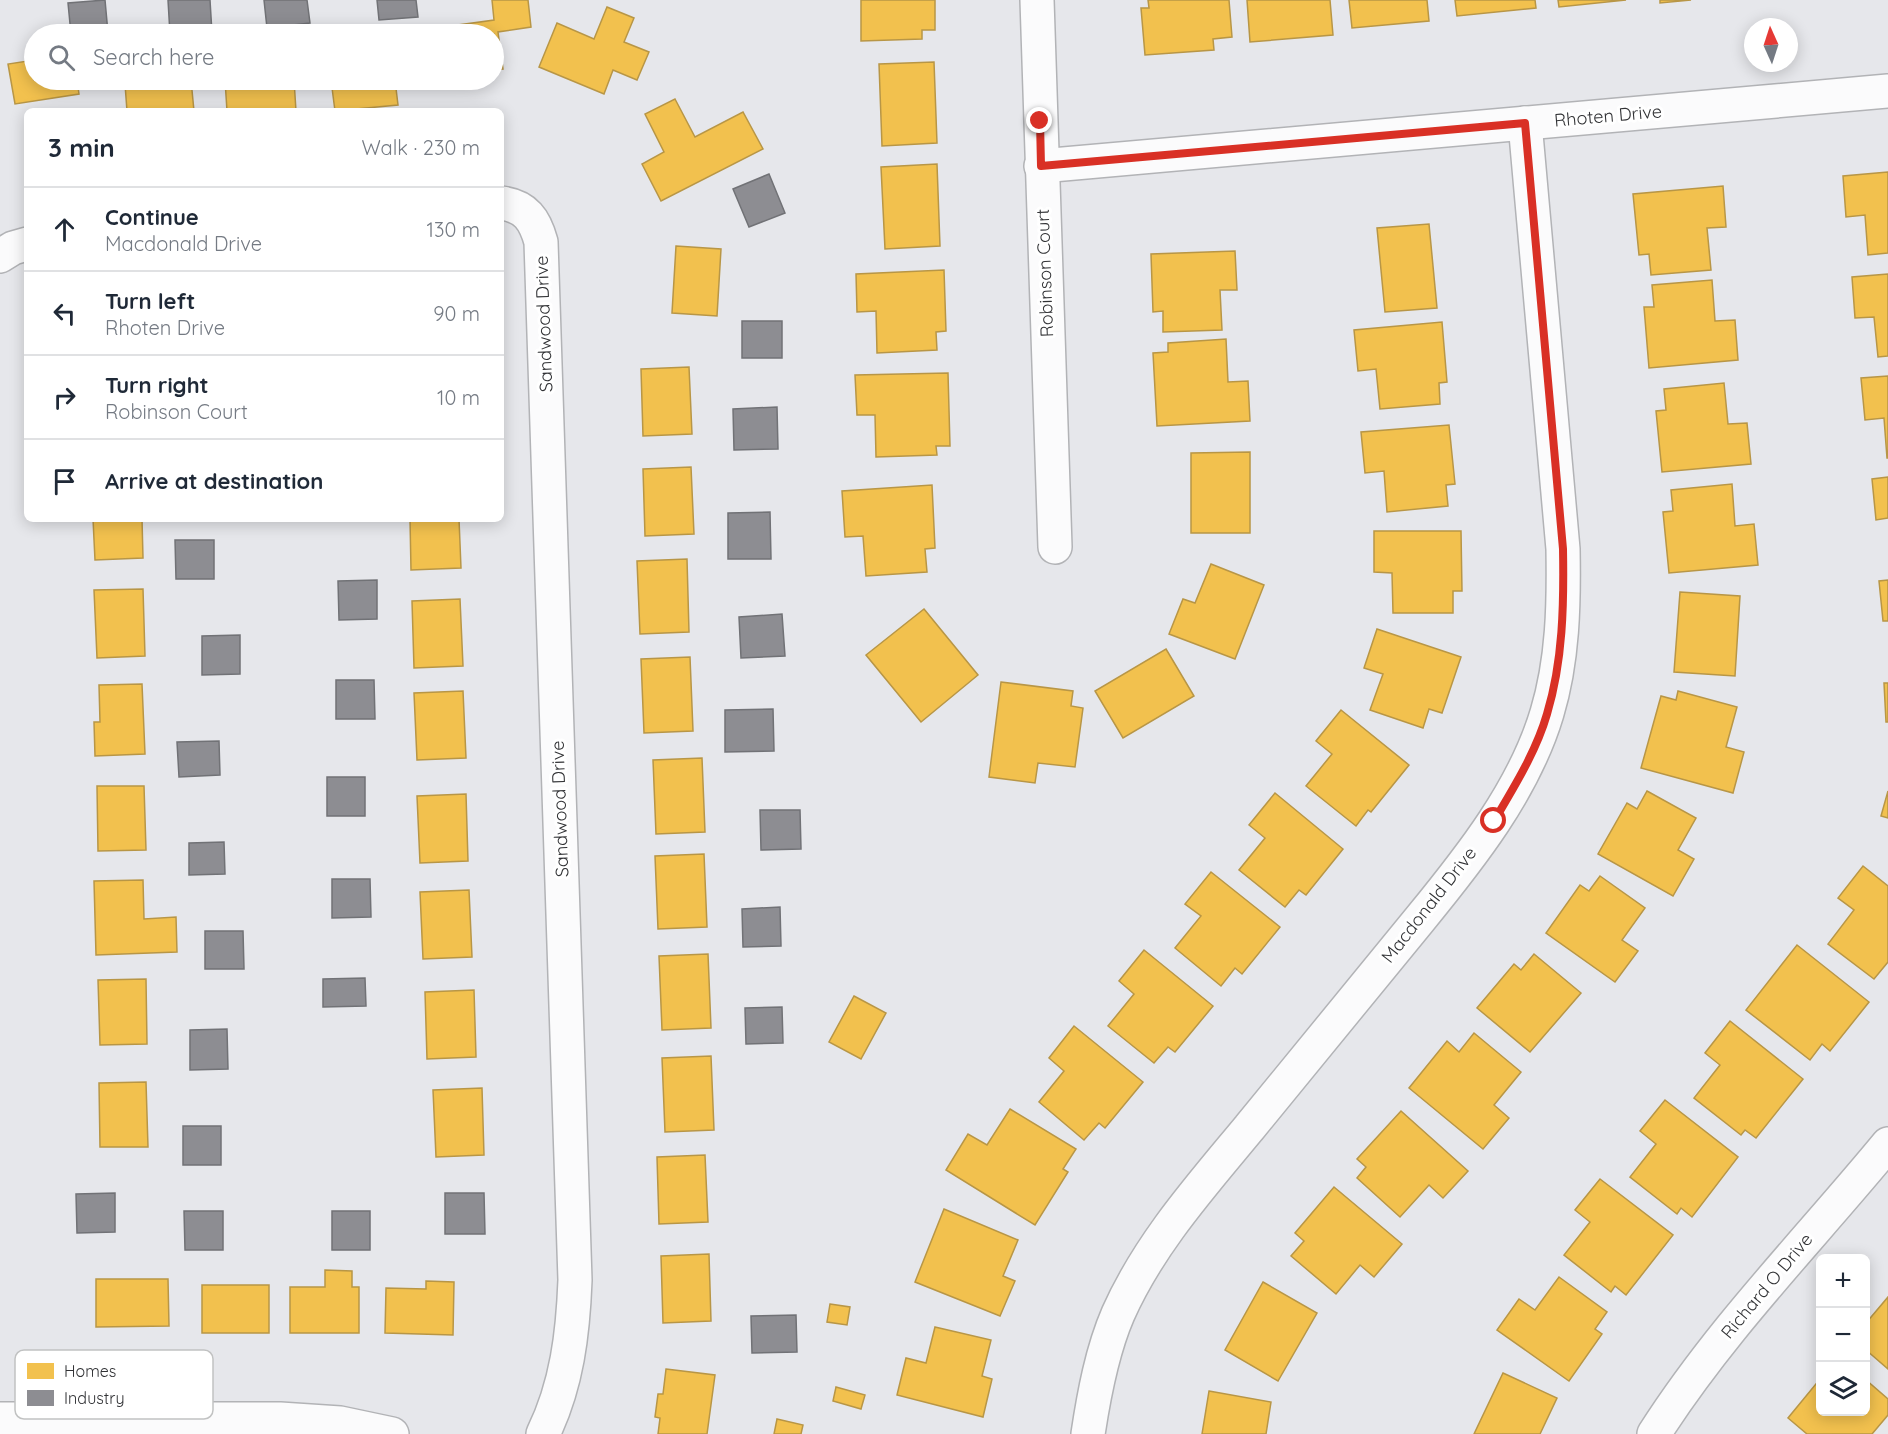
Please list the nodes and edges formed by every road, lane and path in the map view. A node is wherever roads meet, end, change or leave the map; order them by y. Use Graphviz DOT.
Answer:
graph roads {
  1 [pos="1036,0"];
  2 [pos="1888,91"];
  3 [pos="1525,123"];
  4 [pos="1041,166"];
  5 [pos="504,203"];
  6 [pos="24,245"];
  7 [pos="0,256"];
  8 [pos="1055,547"];
  9 [pos="1888,1144"];
  10 [pos="0,1419"];
  11 [pos="392,1434"];
  12 [pos="543,1434"];
  13 [pos="1088,1434"];
  14 [pos="1654,1434"];
  1 -- 4 [label="street, Robinson Court"];
  2 -- 3 [label="street, Rhoten Drive"];
  3 -- 4 [label="street, Rhoten Drive"];
  3 -- 13 [label="street, Macdonald Drive"];
  4 -- 8 [label="street, Robinson Court"];
  5 -- 12 [label="street, Sandwood Drive"];
  6 -- 7 [label="street"];
  9 -- 14 [label="street, Richard O Drive"];
  10 -- 11 [label="street"];
}
